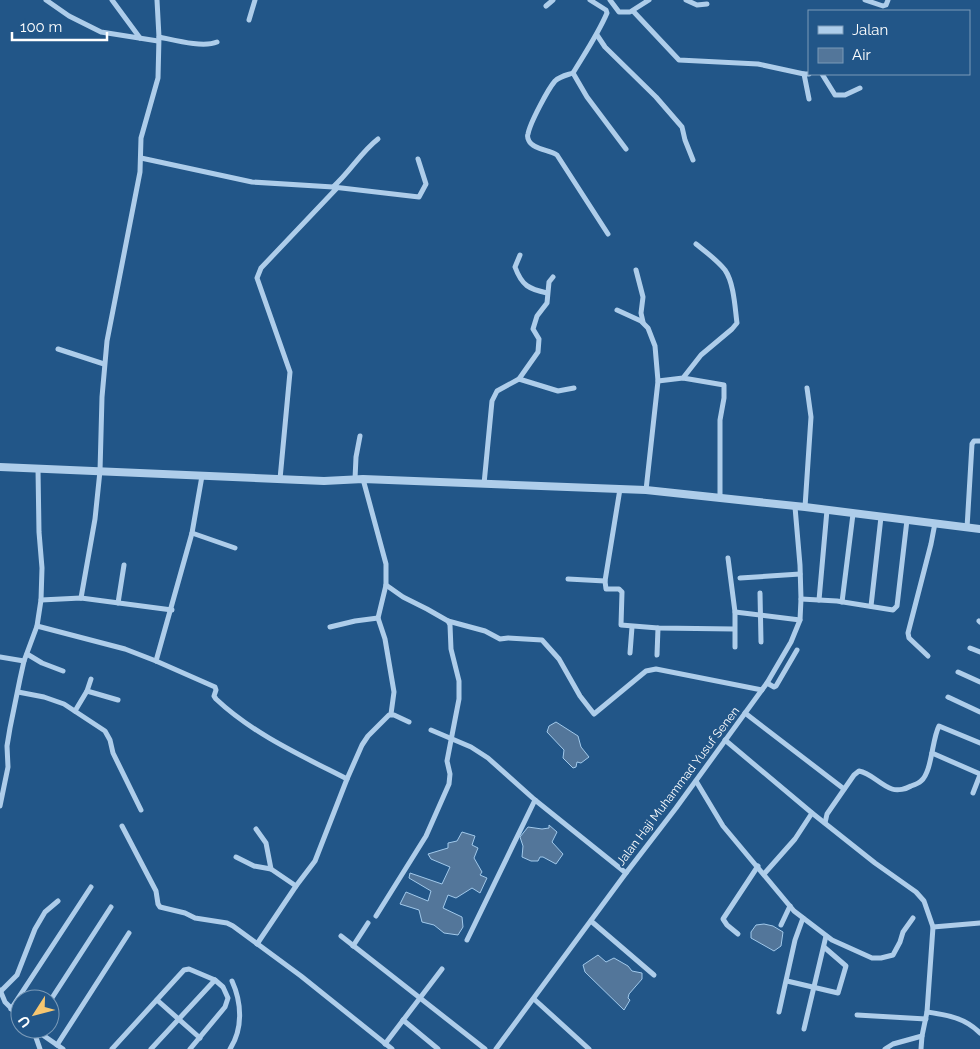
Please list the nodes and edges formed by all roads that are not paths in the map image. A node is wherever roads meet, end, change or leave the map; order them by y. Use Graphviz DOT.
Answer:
graph roads {
  1 [pos="46,0"];
  2 [pos="112,0"];
  3 [pos="157,0"];
  4 [pos="255,0"];
  5 [pos="553,0"];
  6 [pos="590,0"];
  7 [pos="610,0"];
  8 [pos="649,0"];
  9 [pos="686,0"];
  10 [pos="865,0"];
  11 [pos="888,0"];
  12 [pos="707,4"];
  13 [pos="546,6"];
  14 [pos="633,11"];
  15 [pos="620,12"];
  16 [pos="607,13"];
  17 [pos="249,20"];
  18 [pos="597,34"];
  19 [pos="140,38"];
  20 [pos="159,39"];
  21 [pos="217,42"];
  22 [pos="573,73"];
  23 [pos="806,74"];
  24 [pos="823,75"];
  25 [pos="860,88"];
  26 [pos="809,99"];
  27 [pos="378,139"];
  28 [pos="626,149"];
  29 [pos="140,158"];
  30 [pos="418,159"];
  31 [pos="694,160"];
  32 [pos="335,188"];
  33 [pos="608,234"];
  34 [pos="696,244"];
  35 [pos="520,255"];
  36 [pos="636,270"];
  37 [pos="553,277"];
  38 [pos="547,293"];
  39 [pos="617,310"];
  40 [pos="643,323"];
  41 [pos="58,349"];
  42 [pos="104,364"];
  43 [pos="683,378"];
  44 [pos="519,379"];
  45 [pos="658,380"];
  46 [pos="574,388"];
  47 [pos="807,388"];
  48 [pos="360,436"];
  49 [pos="980,441"];
  50 [pos="0,467"];
  51 [pos="38,469"];
  52 [pos="100,471"];
  53 [pos="202,476"];
  54 [pos="280,479"];
  55 [pos="359,479"];
  56 [pos="484,484"];
  57 [pos="620,489"];
  58 [pos="646,490"];
  59 [pos="720,498"];
  60 [pos="795,506"];
  61 [pos="805,507"];
  62 [pos="827,510"];
  63 [pos="853,514"];
  64 [pos="881,517"];
  65 [pos="907,520"];
  66 [pos="935,523"];
  67 [pos="967,528"];
  68 [pos="980,530"];
  69 [pos="192,533"];
  70 [pos="234,548"];
  71 [pos="728,558"];
  72 [pos="124,565"];
  73 [pos="800,574"];
  74 [pos="740,578"];
  75 [pos="568,579"];
  76 [pos="605,581"];
  77 [pos="386,585"];
  78 [pos="760,592"];
  79 [pos="81,598"];
  80 [pos="801,599"];
  81 [pos="41,600"];
  82 [pos="818,600"];
  83 [pos="842,602"];
  84 [pos="118,603"];
  85 [pos="871,606"];
  86 [pos="172,610"];
  87 [pos="735,612"];
  88 [pos="761,615"];
  89 [pos="378,618"];
  90 [pos="800,620"];
  91 [pos="448,621"];
  92 [pos="37,626"];
  93 [pos="632,627"];
  94 [pos="330,628"];
  95 [pos="658,628"];
  96 [pos="734,629"];
  97 [pos="761,642"];
  98 [pos="735,648"];
  99 [pos="970,648"];
  100 [pos="797,650"];
  101 [pos="980,652"];
  102 [pos="630,653"];
  103 [pos="26,654"];
  104 [pos="657,655"];
  105 [pos="928,656"];
  106 [pos="0,657"];
  107 [pos="24,661"];
  108 [pos="156,661"];
  109 [pos="63,671"];
  110 [pos="958,672"];
  111 [pos="91,679"];
  112 [pos="980,682"];
  113 [pos="767,683"];
  114 [pos="762,690"];
  115 [pos="87,691"];
  116 [pos="18,692"];
  117 [pos="948,697"];
  118 [pos="118,700"];
  119 [pos="75,711"];
  120 [pos="980,712"];
  121 [pos="744,713"];
  122 [pos="391,714"];
  123 [pos="409,722"];
  124 [pos="431,730"];
  125 [pos="452,740"];
  126 [pos="725,740"];
  127 [pos="980,743"];
  128 [pos="932,753"];
  129 [pos="980,775"];
  130 [pos="347,779"];
  131 [pos="696,781"];
  132 [pos="844,789"];
  133 [pos="2,790"];
  134 [pos="972,793"];
  135 [pos="535,800"];
  136 [pos="0,806"];
  137 [pos="142,810"];
  138 [pos="812,813"];
  139 [pos="825,822"];
  140 [pos="122,826"];
  141 [pos="256,829"];
  142 [pos="236,857"];
  143 [pos="758,866"];
  144 [pos="271,869"];
  145 [pos="626,873"];
  146 [pos="764,874"];
  147 [pos="296,886"];
  148 [pos="91,887"];
  149 [pos="58,901"];
  150 [pos="790,906"];
  151 [pos="111,907"];
  152 [pos="376,916"];
  153 [pos="803,918"];
  154 [pos="912,918"];
  155 [pos="591,921"];
  156 [pos="368,923"];
  157 [pos="980,923"];
  158 [pos="781,925"];
  159 [pos="932,927"];
  160 [pos="129,934"];
  161 [pos="738,934"];
  162 [pos="341,936"];
  163 [pos="826,936"];
  164 [pos="467,940"];
  165 [pos="257,944"];
  166 [pos="354,946"];
  167 [pos="824,947"];
  168 [pos="442,969"];
  169 [pos="654,974"];
  170 [pos="215,980"];
  171 [pos="232,981"];
  172 [pos="787,981"];
  173 [pos="814,988"];
  174 [pos="23,989"];
  175 [pos="58,989"];
  176 [pos="0,991"];
  177 [pos="420,998"];
  178 [pos="534,999"];
  179 [pos="157,1000"];
  180 [pos="10,1009"];
  181 [pos="780,1012"];
  182 [pos="927,1012"];
  183 [pos="857,1015"];
  184 [pos="178,1019"];
  185 [pos="926,1019"];
  186 [pos="403,1020"];
  187 [pos="804,1028"];
  188 [pos="980,1033"];
  189 [pos="922,1036"];
  190 [pos="200,1038"];
  191 [pos="47,1039"];
  192 [pos="385,1044"];
  193 [pos="56,1045"];
  194 [pos="63,1049"];
  195 [pos="112,1049"];
  196 [pos="151,1049"];
  197 [pos="190,1049"];
  198 [pos="230,1049"];
  199 [pos="392,1049"];
  200 [pos="438,1049"];
  201 [pos="485,1049"];
  202 [pos="496,1049"];
  203 [pos="590,1049"];
  204 [pos="885,1049"];
  205 [pos="921,1049"];
  1 -- 19 [label="street"];
  2 -- 19 [label="street"];
  3 -- 20 [label="street"];
  4 -- 17 [label="street"];
  5 -- 13 [label="street"];
  6 -- 16 [label="street"];
  7 -- 15 [label="street"];
  8 -- 14 [label="street"];
  9 -- 12 [label="street"];
  10 -- 11 [label="street"];
  14 -- 15 [label="street"];
  14 -- 23 [label="street"];
  15 -- 16 [label="street"];
  16 -- 18 [label="street"];
  18 -- 22 [label="street"];
  18 -- 31 [label="street"];
  19 -- 20 [label="street"];
  20 -- 21 [label="street"];
  20 -- 29 [label="street"];
  22 -- 28 [label="street"];
  22 -- 33 [label="street"];
  23 -- 26 [label="street"];
  24 -- 25 [label="street"];
  27 -- 32 [label="street"];
  29 -- 32 [label="street"];
  29 -- 42 [label="street"];
  30 -- 32 [label="street"];
  32 -- 54 [label="street"];
  34 -- 43 [label="street"];
  35 -- 38 [label="street"];
  36 -- 40 [label="street"];
  37 -- 38 [label="street"];
  38 -- 44 [label="street"];
  39 -- 40 [label="street"];
  40 -- 45 [label="street"];
  41 -- 42 [label="street"];
  42 -- 52 [label="street"];
  43 -- 45 [label="street"];
  43 -- 59 [label="street"];
  44 -- 46 [label="street"];
  44 -- 56 [label="street"];
  45 -- 58 [label="street"];
  47 -- 61 [label="street"];
  48 -- 55 [label="street"];
  49 -- 67 [label="street"];
  50 -- 51 [label="street"];
  51 -- 52 [label="street"];
  51 -- 81 [label="street"];
  52 -- 53 [label="street"];
  52 -- 79 [label="street"];
  53 -- 54 [label="street"];
  53 -- 69 [label="street"];
  54 -- 55 [label="street"];
  55 -- 56 [label="street"];
  55 -- 77 [label="street"];
  56 -- 57 [label="street"];
  57 -- 58 [label="street"];
  57 -- 76 [label="street"];
  58 -- 59 [label="street"];
  59 -- 60 [label="street"];
  60 -- 61 [label="street"];
  60 -- 73 [label="street, Jalan Haji Muhammad Yusuf Senen"];
  61 -- 62 [label="street"];
  62 -- 63 [label="street"];
  62 -- 82 [label="street"];
  63 -- 64 [label="street"];
  63 -- 83 [label="street"];
  64 -- 65 [label="street"];
  64 -- 85 [label="street"];
  65 -- 66 [label="street"];
  65 -- 85 [label="street"];
  66 -- 67 [label="street"];
  66 -- 105 [label="street"];
  67 -- 68 [label="street"];
  69 -- 70 [label="street"];
  69 -- 86 [label="street"];
  71 -- 87 [label="street"];
  72 -- 84 [label="street"];
  73 -- 74 [label="street"];
  73 -- 80 [label="street, Jalan Haji Muhammad Yusuf Senen"];
  75 -- 76 [label="street"];
  76 -- 93 [label="street"];
  77 -- 89 [label="street"];
  77 -- 91 [label="street"];
  78 -- 88 [label="street"];
  79 -- 81 [label="street"];
  79 -- 84 [label="street"];
  80 -- 82 [label="street"];
  80 -- 90 [label="street, Jalan Haji Muhammad Yusuf Senen"];
  81 -- 92 [label="street"];
  82 -- 83 [label="street"];
  83 -- 85 [label="street"];
  84 -- 86 [label="street"];
  86 -- 108 [label="street"];
  87 -- 88 [label="street"];
  87 -- 96 [label="street"];
  88 -- 90 [label="street"];
  88 -- 97 [label="street"];
  89 -- 94 [label="street"];
  89 -- 122 [label="street"];
  90 -- 113 [label="street, Jalan Haji Muhammad Yusuf Senen"];
  91 -- 114 [label="street"];
  91 -- 125 [label="street"];
  92 -- 103 [label="street"];
  92 -- 108 [label="street"];
  93 -- 95 [label="street"];
  93 -- 102 [label="street"];
  95 -- 96 [label="street"];
  95 -- 104 [label="street"];
  96 -- 98 [label="street"];
  99 -- 101 [label="street"];
  100 -- 113 [label="street"];
  103 -- 107 [label="street"];
  103 -- 109 [label="street"];
  106 -- 107 [label="street"];
  107 -- 116 [label="street"];
  108 -- 130 [label="street"];
  110 -- 112 [label="street"];
  111 -- 115 [label="street"];
  113 -- 114 [label="street, Jalan Haji Muhammad Yusuf Senen"];
  114 -- 121 [label="street, Jalan Haji Muhammad Yusuf Senen"];
  115 -- 118 [label="street"];
  115 -- 119 [label="street"];
  116 -- 119 [label="street"];
  116 -- 133 [label="street"];
  117 -- 120 [label="street"];
  119 -- 137 [label="street"];
  121 -- 126 [label="street, Jalan Haji Muhammad Yusuf Senen"];
  121 -- 132 [label="street"];
  122 -- 123 [label="street"];
  122 -- 130 [label="street"];
  124 -- 125 [label="street"];
  125 -- 135 [label="street"];
  125 -- 152 [label="street"];
  126 -- 131 [label="street, Jalan Haji Muhammad Yusuf Senen"];
  126 -- 138 [label="street"];
  127 -- 128 [label="street"];
  128 -- 129 [label="street"];
  128 -- 132 [label="street"];
  129 -- 134 [label="street"];
  130 -- 147 [label="street"];
  131 -- 143 [label="street"];
  131 -- 145 [label="street, Jalan Haji Muhammad Yusuf Senen"];
  132 -- 139 [label="street"];
  133 -- 136 [label="street"];
  135 -- 145 [label="street"];
  135 -- 164 [label="street"];
  138 -- 139 [label="street"];
  138 -- 146 [label="street"];
  139 -- 159 [label="street"];
  140 -- 165 [label="street"];
  141 -- 144 [label="street"];
  142 -- 144 [label="street"];
  143 -- 146 [label="street"];
  143 -- 161 [label="street"];
  144 -- 147 [label="street"];
  145 -- 155 [label="street, Jalan Haji Muhammad Yusuf Senen"];
  146 -- 150 [label="street"];
  147 -- 165 [label="street"];
  148 -- 174 [label="street"];
  149 -- 176 [label="street"];
  150 -- 153 [label="street"];
  150 -- 158 [label="street"];
  151 -- 175 [label="street"];
  153 -- 163 [label="street"];
  153 -- 172 [label="street"];
  154 -- 163 [label="street"];
  155 -- 169 [label="street"];
  155 -- 178 [label="street, Jalan Haji Muhammad Yusuf Senen"];
  156 -- 166 [label="street"];
  157 -- 159 [label="street"];
  159 -- 182 [label="street"];
  160 -- 193 [label="street"];
  162 -- 166 [label="street"];
  163 -- 167 [label="street"];
  165 -- 192 [label="street"];
  166 -- 177 [label="street"];
  167 -- 173 [label="street"];
  167 -- 173 [label="street"];
  168 -- 177 [label="street"];
  170 -- 179 [label="street"];
  170 -- 184 [label="street"];
  170 -- 190 [label="street"];
  171 -- 198 [label="street"];
  172 -- 173 [label="street"];
  172 -- 181 [label="street"];
  173 -- 187 [label="street"];
  176 -- 180 [label="street"];
  177 -- 186 [label="street"];
  177 -- 201 [label="street"];
  178 -- 202 [label="street, Jalan Haji Muhammad Yusuf Senen"];
  178 -- 203 [label="street"];
  179 -- 184 [label="street"];
  179 -- 195 [label="street"];
  182 -- 185 [label="street"];
  182 -- 188 [label="street"];
  183 -- 185 [label="street"];
  184 -- 190 [label="street"];
  184 -- 196 [label="street"];
  185 -- 189 [label="street"];
  186 -- 192 [label="street"];
  186 -- 200 [label="street"];
  189 -- 204 [label="street"];
  189 -- 205 [label="street"];
  190 -- 197 [label="street"];
  191 -- 193 [label="street"];
  192 -- 199 [label="street"];
  193 -- 194 [label="street"];
}
